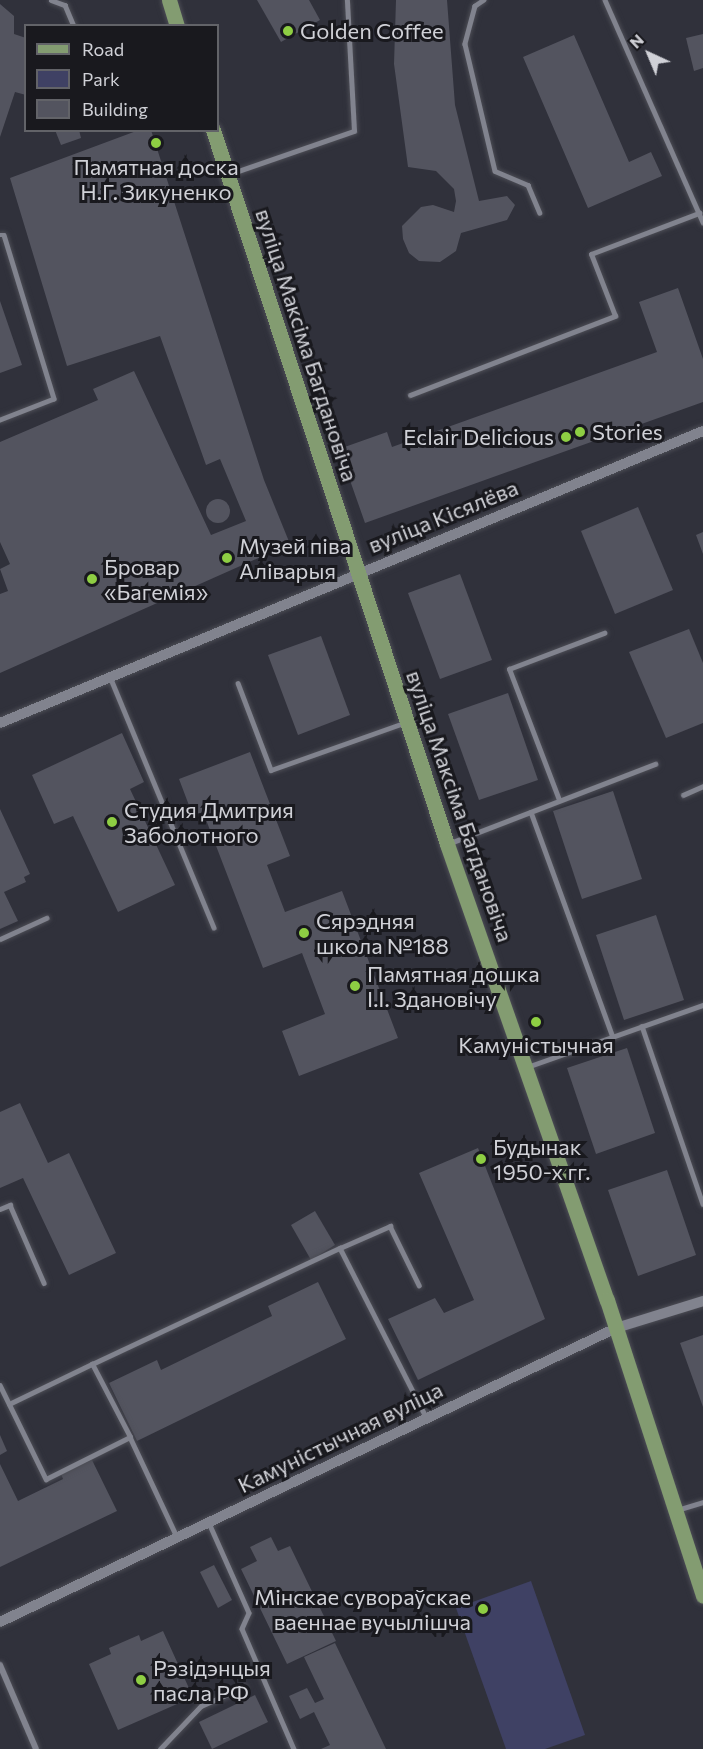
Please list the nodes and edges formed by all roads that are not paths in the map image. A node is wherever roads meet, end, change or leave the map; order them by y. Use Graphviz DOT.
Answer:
graph roads {
  1 [pos="51,0"];
  2 [pos="169,0"];
  3 [pos="347,0"];
  4 [pos="484,0"];
  5 [pos="605,0"];
  6 [pos="73,24"];
  7 [pos="176,24"];
  8 [pos="214,132"];
  9 [pos="228,175"];
  10 [pos="540,213"];
  11 [pos="699,213"];
  12 [pos="703,222"];
  13 [pos="0,235"];
  14 [pos="410,395"];
  15 [pos="0,420"];
  16 [pos="703,431"];
  17 [pos="358,573"];
  18 [pos="604,633"];
  19 [pos="110,676"];
  20 [pos="238,683"];
  21 [pos="407,722"];
  22 [pos="0,723"];
  23 [pos="655,764"];
  24 [pos="703,786"];
  25 [pos="683,795"];
  26 [pos="559,800"];
  27 [pos="531,812"];
  28 [pos="447,844"];
  29 [pos="46,918"];
  30 [pos="214,928"];
  31 [pos="0,939"];
  32 [pos="703,1005"];
  33 [pos="642,1026"];
  34 [pos="613,1036"];
  35 [pos="525,1068"];
  36 [pos="703,1204"];
  37 [pos="0,1209"];
  38 [pos="340,1248"];
  39 [pos="44,1283"];
  40 [pos="418,1285"];
  41 [pos="703,1301"];
  42 [pos="616,1328"];
  43 [pos="92,1364"];
  44 [pos="0,1386"];
  45 [pos="9,1404"];
  46 [pos="426,1417"];
  47 [pos="130,1437"];
  48 [pos="703,1502"];
  49 [pos="675,1511"];
  50 [pos="209,1523"];
  51 [pos="177,1537"];
  52 [pos="703,1596"];
  53 [pos="0,1622"];
  54 [pos="0,1665"];
  55 [pos="244,1687"];
  56 [pos="35,1749"];
  57 [pos="160,1749"];
  58 [pos="294,1749"];
  1 -- 6 [label="lane"];
  2 -- 7 [label="main road"];
  3 -- 9 [label="lane"];
  4 -- 10 [label="lane"];
  5 -- 11 [label="lane"];
  8 -- 9 [label="main road, вуліца Максіма Багдановіча"];
  9 -- 17 [label="main road, вуліца Максіма Багдановіча"];
  11 -- 12 [label="lane"];
  11 -- 14 [label="lane"];
  13 -- 15 [label="lane"];
  16 -- 17 [label="street, вуліца Кісялёва"];
  17 -- 19 [label="street, вуліца Кісялёва"];
  17 -- 21 [label="main road, вуліца Максіма Багдановіча"];
  18 -- 26 [label="lane"];
  19 -- 22 [label="street, вуліца Кісялёва"];
  19 -- 30 [label="lane"];
  20 -- 21 [label="lane"];
  21 -- 28 [label="main road, вуліца Максіма Багдановіча"];
  23 -- 26 [label="lane"];
  24 -- 25 [label="lane"];
  26 -- 27 [label="lane"];
  27 -- 28 [label="lane"];
  27 -- 34 [label="lane"];
  28 -- 35 [label="main road, вуліца Максіма Багдановіча"];
  29 -- 31 [label="lane"];
  32 -- 33 [label="lane"];
  33 -- 34 [label="lane"];
  33 -- 36 [label="lane"];
  34 -- 35 [label="lane"];
  35 -- 42 [label="main road, вуліца Максіма Багдановіча"];
  37 -- 39 [label="lane"];
  38 -- 40 [label="lane"];
  38 -- 43 [label="lane"];
  38 -- 46 [label="lane"];
  41 -- 42 [label="street, Камуністычная вуліца"];
  42 -- 46 [label="street, Камуністычная вуліца"];
  42 -- 49 [label="main road, вуліца Максіма Багдановіча"];
  43 -- 45 [label="lane"];
  43 -- 47 [label="lane"];
  44 -- 45 [label="lane"];
  45 -- 47 [label="lane"];
  46 -- 50 [label="street, Камуністычная вуліца"];
  47 -- 51 [label="lane"];
  48 -- 49 [label="lane"];
  49 -- 52 [label="main road, вуліца Максіма Багдановіча"];
  50 -- 51 [label="street, Камуністычная вуліца"];
  50 -- 58 [label="lane"];
  51 -- 53 [label="street, Камуністычная вуліца"];
  54 -- 56 [label="street"];
  55 -- 57 [label="lane"];
}
